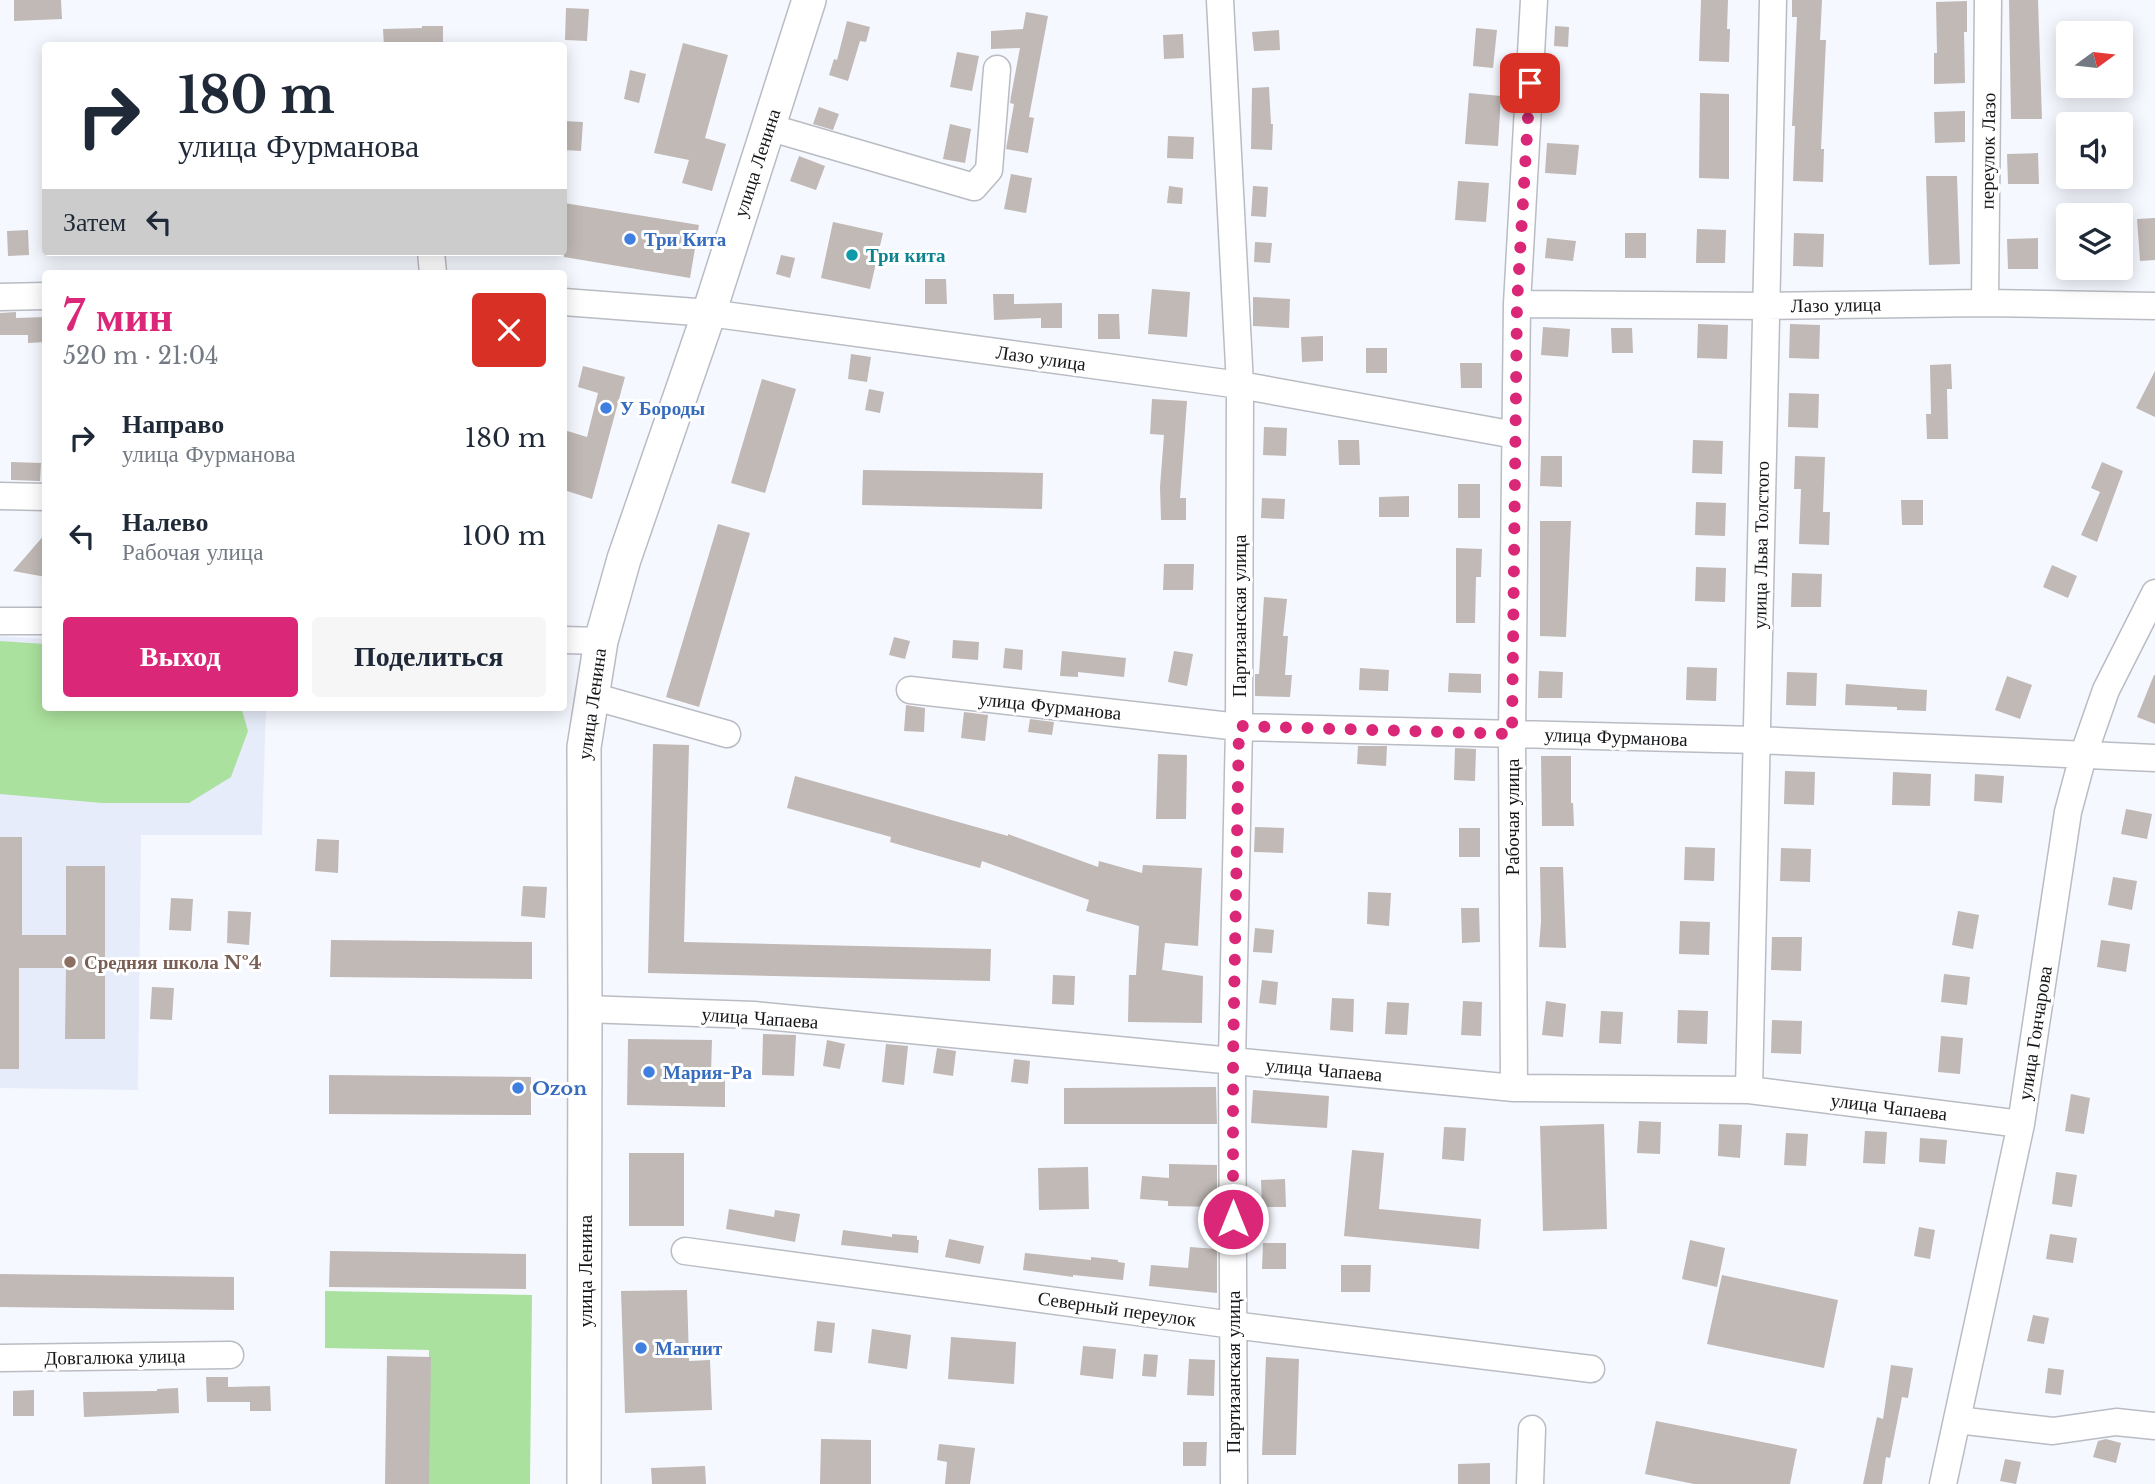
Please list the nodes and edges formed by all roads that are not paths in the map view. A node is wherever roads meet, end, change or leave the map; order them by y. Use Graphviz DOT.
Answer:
graph roads {
  1 [pos="809,0"];
  2 [pos="1220,0"];
  3 [pos="1534,0"];
  4 [pos="1773,0"];
  5 [pos="1989,0"];
  6 [pos="997,69"];
  7 [pos="768,127"];
  8 [pos="42,296"];
  9 [pos="0,297"];
  10 [pos="567,302"];
  11 [pos="1985,303"];
  12 [pos="1517,304"];
  13 [pos="1766,306"];
  14 [pos="2155,306"];
  15 [pos="709,313"];
  16 [pos="1240,385"];
  17 [pos="1515,435"];
  18 [pos="0,496"];
  19 [pos="42,497"];
  20 [pos="2155,593"];
  21 [pos="0,621"];
  22 [pos="42,621"];
  23 [pos="567,640"];
  24 [pos="601,641"];
  25 [pos="910,690"];
  26 [pos="592,696"];
  27 [pos="1239,726"];
  28 [pos="727,734"];
  29 [pos="1512,734"];
  30 [pos="1757,740"];
  31 [pos="2083,756"];
  32 [pos="2155,758"];
  33 [pos="586,1009"];
  34 [pos="1233,1061"];
  35 [pos="1514,1088"];
  36 [pos="1748,1090"];
  37 [pos="2021,1124"];
  38 [pos="685,1251"];
  39 [pos="1233,1325"];
  40 [pos="230,1355"];
  41 [pos="0,1358"];
  42 [pos="1591,1369"];
  43 [pos="1957,1420"];
  44 [pos="2155,1426"];
  45 [pos="1532,1429"];
  46 [pos="584,1484"];
  47 [pos="1234,1484"];
  48 [pos="1530,1484"];
  49 [pos="1943,1484"];
  1 -- 7 [label="main road, улица Ленина"];
  2 -- 16 [label="street, Партизанская улица"];
  3 -- 12 [label="street, Рабочая улица"];
  4 -- 13 [label="street, улица Льва Толстого"];
  5 -- 11 [label="street, переулок Лазо"];
  6 -- 7 [label="street"];
  7 -- 15 [label="main road, улица Ленина"];
  8 -- 9 [label="street"];
  10 -- 15 [label="street, Лазо улица"];
  11 -- 13 [label="street, Лазо улица"];
  11 -- 14 [label="street, Лазо улица"];
  12 -- 13 [label="street, Лазо улица"];
  12 -- 17 [label="street, Рабочая улица"];
  13 -- 30 [label="street, улица Льва Толстого"];
  15 -- 16 [label="street, Лазо улица"];
  15 -- 24 [label="main road, улица Ленина"];
  16 -- 17 [label="street, Лазо улица"];
  16 -- 27 [label="street, Партизанская улица"];
  17 -- 29 [label="street, Рабочая улица"];
  18 -- 19 [label="street"];
  20 -- 31 [label="street, улица Гончарова"];
  21 -- 22 [label="street"];
  23 -- 24 [label="street"];
  24 -- 26 [label="main road, улица Ленина"];
  25 -- 27 [label="street, улица Фурманова"];
  26 -- 28 [label="street"];
  26 -- 33 [label="main road, улица Ленина"];
  27 -- 29 [label="street, улица Фурманова"];
  27 -- 34 [label="street, Партизанская улица"];
  29 -- 30 [label="street, улица Фурманова"];
  29 -- 35 [label="street, Рабочая улица"];
  30 -- 31 [label="street, улица Фурманова"];
  30 -- 36 [label="street, улица Льва Толстого"];
  31 -- 32 [label="street, улица Фурманова"];
  31 -- 37 [label="street, улица Гончарова"];
  33 -- 34 [label="street, улица Чапаева"];
  33 -- 46 [label="main road, улица Ленина"];
  34 -- 35 [label="street, улица Чапаева"];
  34 -- 39 [label="street, Партизанская улица"];
  35 -- 36 [label="street, улица Чапаева"];
  36 -- 37 [label="street, улица Чапаева"];
  37 -- 43 [label="street, улица Гончарова"];
  38 -- 39 [label="street, Северный переулок"];
  39 -- 42 [label="street, Северный переулок"];
  39 -- 47 [label="street, Партизанская улица"];
  40 -- 41 [label="street, Довгалюка улица"];
  43 -- 44 [label="street"];
  43 -- 49 [label="street, улица Гончарова"];
  45 -- 48 [label="street"];
}
